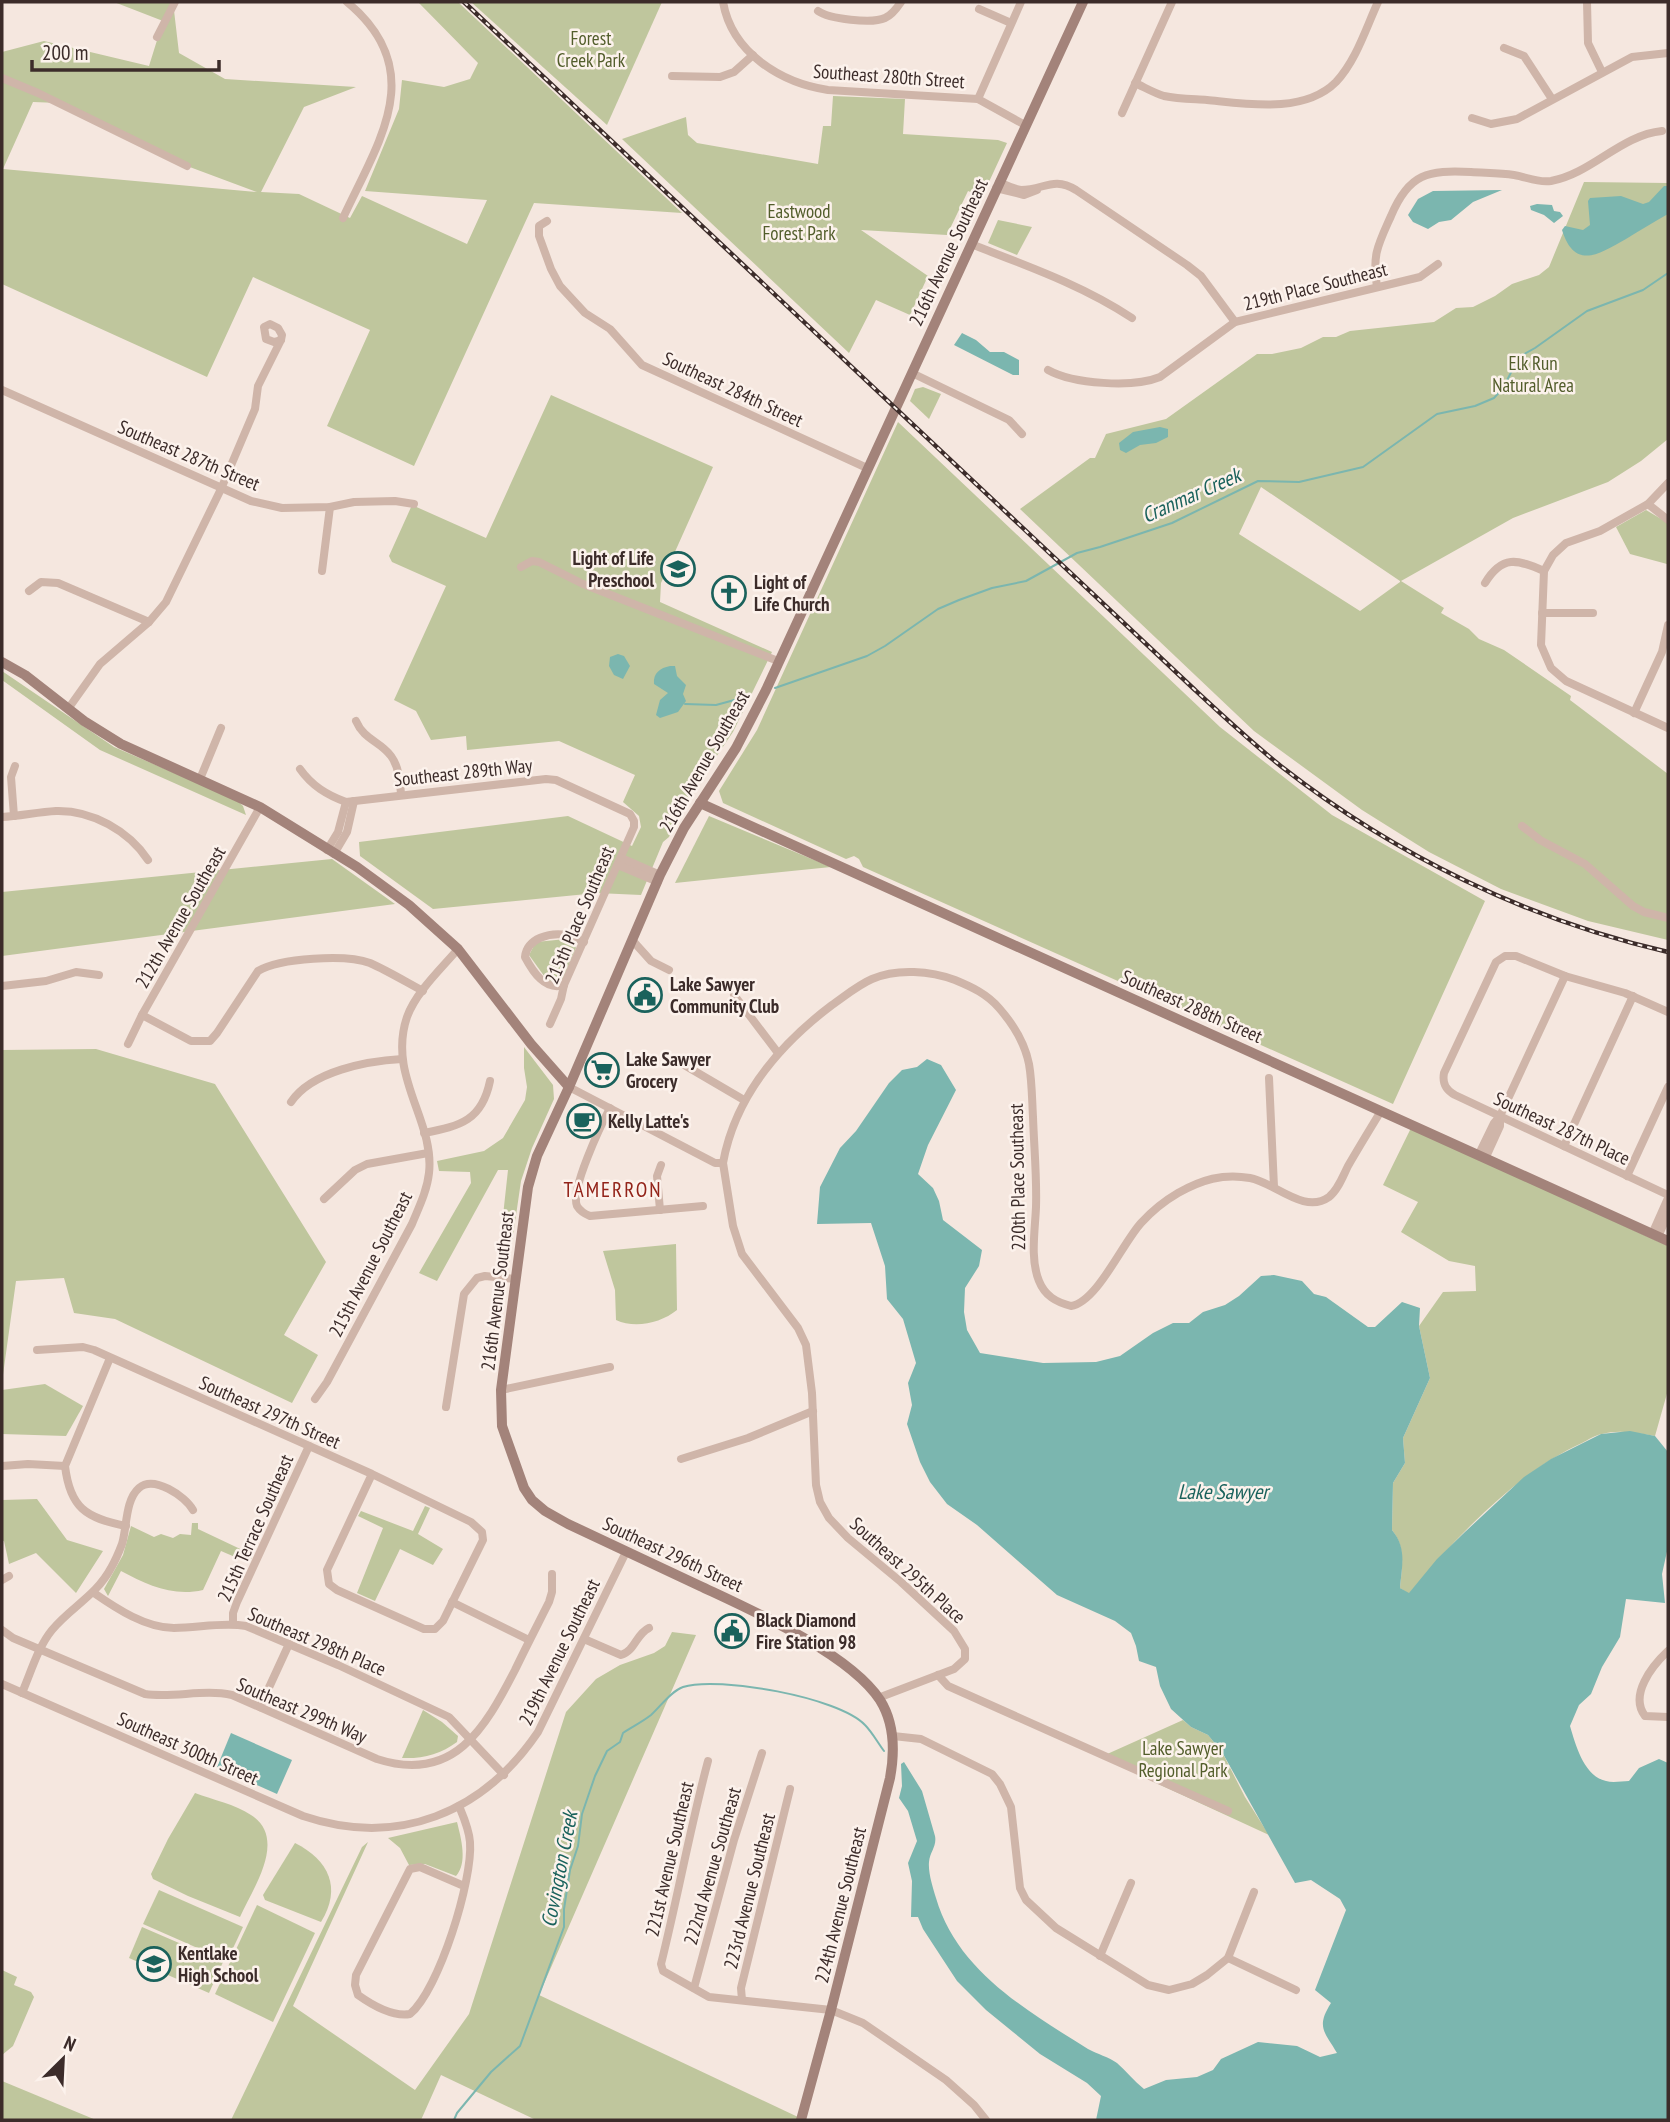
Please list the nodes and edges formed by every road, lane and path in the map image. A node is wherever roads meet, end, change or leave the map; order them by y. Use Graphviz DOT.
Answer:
graph roads {
  1 [pos="175,2"];
  2 [pos="346,2"];
  3 [pos="723,2"];
  4 [pos="901,2"];
  5 [pos="1020,2"];
  6 [pos="1083,2"];
  7 [pos="1172,2"];
  8 [pos="1378,2"];
  9 [pos="1587,2"];
  10 [pos="979,9"];
  11 [pos="818,11"];
  12 [pos="1011,23"];
  13 [pos="158,37"];
  14 [pos="1504,48"];
  15 [pos="1668,53"];
  16 [pos="753,55"];
  17 [pos="1602,72"];
  18 [pos="673,76"];
  19 [pos="2,78"];
  20 [pos="1135,83"];
  21 [pos="978,99"];
  22 [pos="1552,99"];
  23 [pos="1122,113"];
  24 [pos="1472,118"];
  25 [pos="1025,125"];
  26 [pos="1662,131"];
  27 [pos="187,166"];
  28 [pos="998,185"];
  29 [pos="343,218"];
  30 [pos="547,221"];
  31 [pos="971,244"];
  32 [pos="1438,264"];
  33 [pos="1377,287"];
  34 [pos="1132,318"];
  35 [pos="1235,322"];
  36 [pos="281,340"];
  37 [pos="1048,370"];
  38 [pos="912,373"];
  39 [pos="2,390"];
  40 [pos="1022,434"];
  41 [pos="867,468"];
  42 [pos="1668,482"];
  43 [pos="220,489"];
  44 [pos="414,504"];
  45 [pos="1648,504"];
  46 [pos="330,507"];
  47 [pos="1668,520"];
  48 [pos="521,567"];
  49 [pos="1544,570"];
  50 [pos="322,572"];
  51 [pos="1485,583"];
  52 [pos="29,592"];
  53 [pos="1542,613"];
  54 [pos="1593,613"];
  55 [pos="149,622"];
  56 [pos="1668,625"];
  57 [pos="778,661"];
  58 [pos="2,662"];
  59 [pos="68,709"];
  60 [pos="1634,713"];
  61 [pos="356,721"];
  62 [pos="221,728"];
  63 [pos="1668,729"];
  64 [pos="15,766"];
  65 [pos="299,769"];
  66 [pos="200,779"];
  67 [pos="401,794"];
  68 [pos="350,802"];
  69 [pos="700,803"];
  70 [pos="260,807"];
  71 [pos="14,816"];
  72 [pos="2,817"];
  73 [pos="633,817"];
  74 [pos="1522,826"];
  75 [pos="331,852"];
  76 [pos="148,860"];
  77 [pos="619,861"];
  78 [pos="659,878"];
  79 [pos="1668,918"];
  80 [pos="633,940"];
  81 [pos="584,942"];
  82 [pos="458,949"];
  83 [pos="668,970"];
  84 [pos="99,975"];
  85 [pos="1565,976"];
  86 [pos="564,985"];
  87 [pos="2,986"];
  88 [pos="423,991"];
  89 [pos="734,995"];
  90 [pos="1633,996"];
  91 [pos="1668,1012"];
  92 [pos="142,1016"];
  93 [pos="550,1024"];
  94 [pos="128,1044"];
  95 [pos="778,1054"];
  96 [pos="402,1059"];
  97 [pos="581,1059"];
  98 [pos="674,1059"];
  99 [pos="545,1060"];
  100 [pos="1269,1078"];
  101 [pos="490,1081"];
  102 [pos="569,1087"];
  103 [pos="1668,1087"];
  104 [pos="744,1100"];
  105 [pos="291,1102"];
  106 [pos="610,1108"];
  107 [pos="1381,1111"];
  108 [pos="1500,1116"];
  109 [pos="424,1133"];
  110 [pos="1564,1146"];
  111 [pos="428,1153"];
  112 [pos="1481,1157"];
  113 [pos="723,1163"];
  114 [pos="660,1165"];
  115 [pos="1627,1176"];
  116 [pos="1273,1187"];
  117 [pos="1668,1196"];
  118 [pos="324,1199"];
  119 [pos="703,1206"];
  120 [pos="660,1210"];
  121 [pos="1668,1214"];
  122 [pos="1659,1237"];
  123 [pos="514,1279"];
  124 [pos="37,1350"];
  125 [pos="110,1358"];
  126 [pos="610,1367"];
  127 [pos="502,1390"];
  128 [pos="315,1399"];
  129 [pos="446,1407"];
  130 [pos="813,1411"];
  131 [pos="309,1446"];
  132 [pos="681,1459"];
  133 [pos="2,1466"];
  134 [pos="65,1466"];
  135 [pos="372,1475"];
  136 [pos="524,1488"];
  137 [pos="193,1510"];
  138 [pos="126,1526"];
  139 [pos="626,1552"];
  140 [pos="552,1574"];
  141 [pos="94,1593"];
  142 [pos="452,1602"];
  143 [pos="233,1624"];
  144 [pos="649,1628"];
  145 [pos="2,1630"];
  146 [pos="584,1639"];
  147 [pos="530,1640"];
  148 [pos="289,1644"];
  149 [pos="41,1649"];
  150 [pos="1668,1651"];
  151 [pos="938,1675"];
  152 [pos="2,1684"];
  153 [pos="22,1693"];
  154 [pos="878,1698"];
  155 [pos="260,1707"];
  156 [pos="1668,1717"];
  157 [pos="893,1735"];
  158 [pos="472,1741"];
  159 [pos="762,1753"];
  160 [pos="708,1761"];
  161 [pos="504,1775"];
  162 [pos="790,1789"];
  163 [pos="459,1806"];
  164 [pos="1228,1811"];
  165 [pos="364,1829"];
  166 [pos="1131,1883"];
  167 [pos="464,1886"];
  168 [pos="1254,1892"];
  169 [pos="1100,1956"];
  170 [pos="1228,1958"];
  171 [pos="694,1988"];
  172 [pos="1296,1990"];
  173 [pos="742,2000"];
  174 [pos="831,2010"];
  175 [pos="801,2120"];
  176 [pos="986,2120"];
  1 -- 13 [label="street"];
  2 -- 29 [label="street"];
  3 -- 16 [label="street, Southeast 280th Street"];
  4 -- 11 [label="street"];
  5 -- 12 [label="street"];
  6 -- 25 [label="street, 216th Avenue Southeast"];
  7 -- 20 [label="street"];
  8 -- 20 [label="street"];
  9 -- 17 [label="street"];
  10 -- 12 [label="street"];
  12 -- 21 [label="street"];
  14 -- 22 [label="street"];
  15 -- 17 [label="street"];
  16 -- 18 [label="street"];
  16 -- 21 [label="street, Southeast 280th Street"];
  17 -- 22 [label="street"];
  19 -- 27 [label="street"];
  20 -- 23 [label="street"];
  21 -- 25 [label="street, Southeast 280th Street"];
  22 -- 24 [label="street"];
  25 -- 28 [label="street, 216th Avenue Southeast"];
  26 -- 33 [label="street"];
  28 -- 31 [label="street, 216th Avenue Southeast"];
  28 -- 35 [label="street"];
  30 -- 41 [label="street, Southeast 284th Street"];
  31 -- 34 [label="street"];
  31 -- 38 [label="street, 216th Avenue Southeast"];
  32 -- 33 [label="street, 219th Place Southeast"];
  33 -- 35 [label="street, 219th Place Southeast"];
  35 -- 37 [label="street, 219th Place Southeast"];
  36 -- 43 [label="street"];
  38 -- 40 [label="street"];
  38 -- 41 [label="street, 216th Avenue Southeast"];
  39 -- 43 [label="street, Southeast 287th Street"];
  41 -- 57 [label="street, 216th Avenue Southeast"];
  42 -- 45 [label="street"];
  43 -- 46 [label="street, Southeast 287th Street"];
  43 -- 55 [label="street"];
  44 -- 46 [label="street, Southeast 287th Street"];
  45 -- 47 [label="street"];
  45 -- 49 [label="street"];
  46 -- 50 [label="street"];
  48 -- 57 [label="street"];
  49 -- 51 [label="street"];
  49 -- 53 [label="street"];
  52 -- 55 [label="street"];
  53 -- 54 [label="street"];
  53 -- 60 [label="street"];
  55 -- 59 [label="street"];
  56 -- 60 [label="street"];
  57 -- 69 [label="street, 216th Avenue Southeast"];
  58 -- 59 [label="street"];
  59 -- 66 [label="street"];
  60 -- 63 [label="street"];
  61 -- 67 [label="street"];
  62 -- 66 [label="street"];
  64 -- 71 [label="street"];
  65 -- 68 [label="street"];
  66 -- 70 [label="street"];
  67 -- 68 [label="street, Southeast 289th Way"];
  67 -- 73 [label="street, Southeast 289th Way"];
  68 -- 75 [label="street"];
  69 -- 78 [label="street, 216th Avenue Southeast"];
  69 -- 107 [label="street, Southeast 288th Street"];
  70 -- 75 [label="street"];
  70 -- 92 [label="street, 212th Avenue Southeast"];
  71 -- 72 [label="street"];
  71 -- 76 [label="street"];
  73 -- 77 [label="street, 215th Place Southeast"];
  74 -- 79 [label="street"];
  75 -- 82 [label="street"];
  77 -- 78 [label="street"];
  77 -- 81 [label="street, 215th Place Southeast"];
  78 -- 80 [label="street, 216th Avenue Southeast"];
  80 -- 83 [label="street"];
  80 -- 97 [label="street, 216th Avenue Southeast"];
  81 -- 86 [label="street, 215th Place Southeast"];
  81 -- 86 [label="street"];
  82 -- 88 [label="street, 215th Avenue Southeast"];
  82 -- 99 [label="street"];
  84 -- 87 [label="street"];
  85 -- 90 [label="street"];
  85 -- 108 [label="street"];
  85 -- 108 [label="street, Southeast 287th Place"];
  86 -- 93 [label="street, 215th Place Southeast"];
  88 -- 92 [label="street"];
  88 -- 96 [label="street, 215th Avenue Southeast"];
  89 -- 95 [label="street"];
  90 -- 91 [label="street"];
  90 -- 110 [label="street"];
  92 -- 94 [label="street, 212th Avenue Southeast"];
  95 -- 104 [label="street"];
  95 -- 116 [label="street, 220th Place Southeast"];
  96 -- 105 [label="street"];
  96 -- 109 [label="street, 215th Avenue Southeast"];
  97 -- 99 [label="street"];
  97 -- 102 [label="street, 216th Avenue Southeast"];
  98 -- 104 [label="street"];
  99 -- 102 [label="street"];
  100 -- 116 [label="street"];
  101 -- 109 [label="street"];
  102 -- 106 [label="street"];
  102 -- 123 [label="street, 216th Avenue Southeast"];
  103 -- 115 [label="street"];
  104 -- 113 [label="street"];
  106 -- 113 [label="street"];
  106 -- 120 [label="street"];
  107 -- 112 [label="street, Southeast 288th Street"];
  107 -- 116 [label="street"];
  108 -- 110 [label="street, Southeast 287th Place"];
  108 -- 112 [label="street"];
  109 -- 111 [label="street, 215th Avenue Southeast"];
  110 -- 115 [label="street, Southeast 287th Place"];
  111 -- 118 [label="street"];
  111 -- 128 [label="street, 215th Avenue Southeast"];
  112 -- 122 [label="street, Southeast 288th Street"];
  113 -- 130 [label="street"];
  114 -- 120 [label="street"];
  115 -- 117 [label="street, Southeast 287th Place"];
  117 -- 122 [label="street"];
  119 -- 120 [label="street"];
  121 -- 122 [label="street"];
  123 -- 127 [label="street, 216th Avenue Southeast"];
  123 -- 129 [label="street"];
  124 -- 125 [label="street, Southeast 297th Street"];
  125 -- 131 [label="street, Southeast 297th Street"];
  125 -- 134 [label="street"];
  126 -- 127 [label="street"];
  127 -- 136 [label="street, 216th Avenue Southeast"];
  130 -- 132 [label="street"];
  130 -- 151 [label="street, Southeast 295th Place"];
  131 -- 135 [label="street, Southeast 297th Street"];
  131 -- 143 [label="street, 215th Terrace Southeast"];
  133 -- 134 [label="street"];
  134 -- 138 [label="street"];
  135 -- 142 [label="street, Southeast 297th Street"];
  135 -- 142 [label="street"];
  136 -- 139 [label="street, Southeast 296th Street"];
  137 -- 138 [label="street"];
  138 -- 141 [label="street"];
  139 -- 146 [label="street, 219th Avenue Southeast"];
  139 -- 154 [label="street, Southeast 296th Street"];
  140 -- 147 [label="street"];
  141 -- 143 [label="street, Southeast 298th Place"];
  141 -- 149 [label="street"];
  142 -- 147 [label="street"];
  143 -- 148 [label="street, Southeast 298th Place"];
  144 -- 146 [label="street"];
  145 -- 149 [label="street, Southeast 299th Way"];
  146 -- 161 [label="street, 219th Avenue Southeast"];
  147 -- 158 [label="street"];
  148 -- 155 [label="street"];
  148 -- 158 [label="street, Southeast 298th Place"];
  149 -- 153 [label="street"];
  149 -- 155 [label="street, Southeast 299th Way"];
  150 -- 156 [label="street"];
  151 -- 154 [label="street, Southeast 295th Place"];
  151 -- 164 [label="street"];
  152 -- 153 [label="street, Southeast 300th Street"];
  153 -- 165 [label="street, Southeast 300th Street"];
  154 -- 157 [label="street, 224th Avenue Southeast"];
  155 -- 158 [label="street, Southeast 299th Way"];
  157 -- 169 [label="street"];
  157 -- 174 [label="street, 224th Avenue Southeast"];
  158 -- 161 [label="street, Southeast 298th Place"];
  159 -- 171 [label="street, 222nd Avenue Southeast"];
  160 -- 171 [label="street, 221st Avenue Southeast"];
  161 -- 163 [label="street, 219th Avenue Southeast"];
  162 -- 173 [label="street, 223rd Avenue Southeast"];
  163 -- 165 [label="street, 219th Avenue Southeast"];
  163 -- 167 [label="street"];
  166 -- 169 [label="street"];
  167 -- 167 [label="street"];
  168 -- 170 [label="street"];
  169 -- 170 [label="street"];
  170 -- 172 [label="street"];
  171 -- 173 [label="street"];
  173 -- 174 [label="street"];
  174 -- 175 [label="street, 224th Avenue Southeast"];
  174 -- 176 [label="street"];
}
